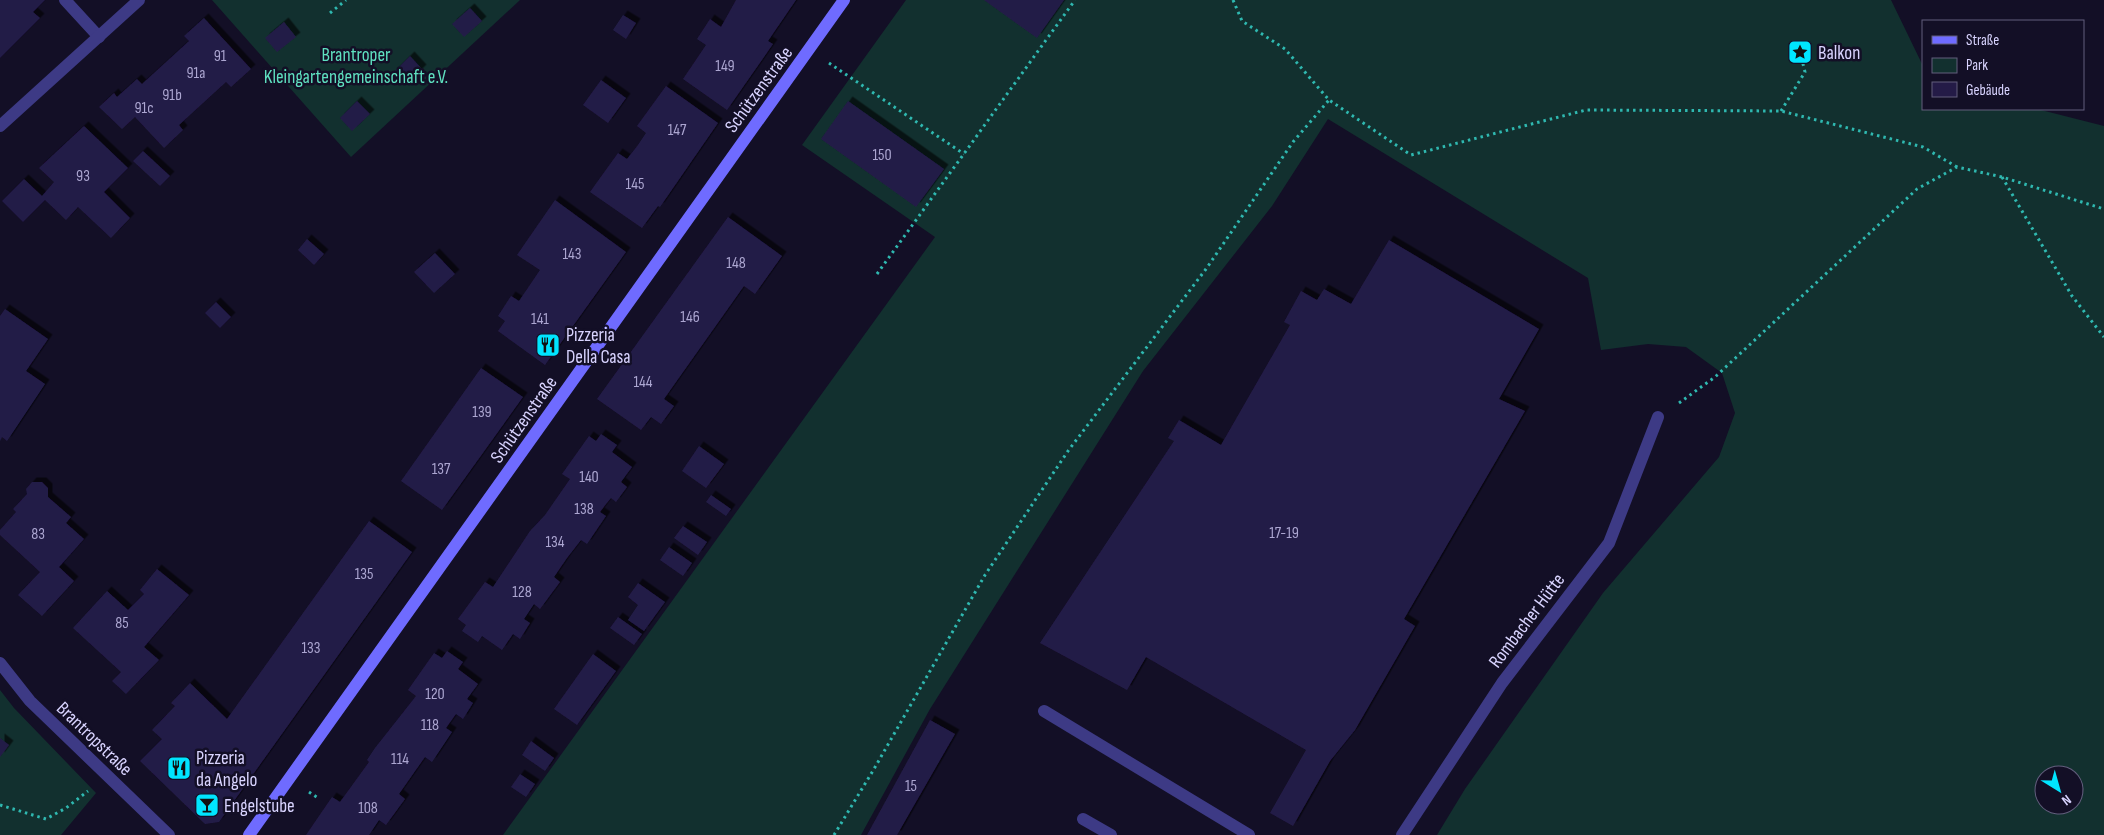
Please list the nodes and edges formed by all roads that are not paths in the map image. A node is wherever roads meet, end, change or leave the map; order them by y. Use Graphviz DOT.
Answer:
graph roads {
  1 [pos="64,0"];
  2 [pos="139,0"];
  3 [pos="844,0"];
  4 [pos="98,36"];
  5 [pos="0,126"];
  6 [pos="1658,418"];
  7 [pos="0,663"];
  8 [pos="1044,711"];
  9 [pos="1083,819"];
  10 [pos="169,835"];
  11 [pos="249,835"];
  12 [pos="1111,835"];
  13 [pos="1249,835"];
  14 [pos="1402,835"];
  1 -- 4 [label="street"];
  2 -- 4 [label="street"];
  3 -- 11 [label="street, Schützenstraße"];
  4 -- 5 [label="street"];
  6 -- 14 [label="street, Rombacher Hütte"];
  7 -- 10 [label="street, Brantropstraße"];
  8 -- 13 [label="street"];
  9 -- 12 [label="street"];
}
